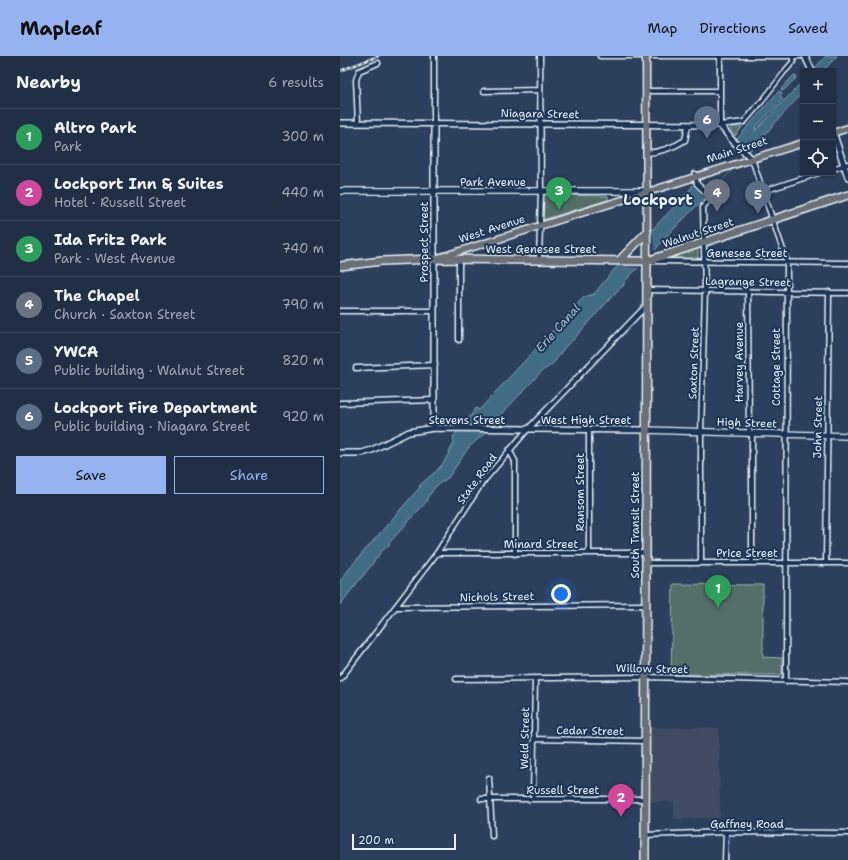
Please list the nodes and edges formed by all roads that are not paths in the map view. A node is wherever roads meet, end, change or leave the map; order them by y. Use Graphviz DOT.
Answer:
graph roads {
  1 [pos="434,56"];
  2 [pos="540,56"];
  3 [pos="600,56"];
  4 [pos="646,56"];
  5 [pos="720,56"];
  6 [pos="793,56"];
  7 [pos="802,56"];
  8 [pos="805,56"];
  9 [pos="378,63"];
  10 [pos="811,68"];
  11 [pos="786,70"];
  12 [pos="539,90"];
  13 [pos="484,91"];
  14 [pos="646,91"];
  15 [pos="720,91"];
  16 [pos="762,101"];
  17 [pos="340,123"];
  18 [pos="358,123"];
  19 [pos="434,124"];
  20 [pos="540,124"];
  21 [pos="848,124"];
  22 [pos="720,125"];
  23 [pos="645,126"];
  24 [pos="688,126"];
  25 [pos="836,128"];
  26 [pos="848,128"];
  27 [pos="836,132"];
  28 [pos="800,139"];
  29 [pos="836,140"];
  30 [pos="800,144"];
  31 [pos="646,154"];
  32 [pos="746,158"];
  33 [pos="846,164"];
  34 [pos="836,168"];
  35 [pos="697,175"];
  36 [pos="810,176"];
  37 [pos="848,177"];
  38 [pos="541,191"];
  39 [pos="646,191"];
  40 [pos="764,191"];
  41 [pos="340,192"];
  42 [pos="434,192"];
  43 [pos="848,195"];
  44 [pos="773,219"];
  45 [pos="540,225"];
  46 [pos="647,230"];
  47 [pos="704,243"];
  48 [pos="435,259"];
  49 [pos="459,260"];
  50 [pos="618,260"];
  51 [pos="646,260"];
  52 [pos="539,261"];
  53 [pos="704,262"];
  54 [pos="787,262"];
  55 [pos="848,263"];
  56 [pos="340,266"];
  57 [pos="647,290"];
  58 [pos="705,290"];
  59 [pos="748,291"];
  60 [pos="786,291"];
  61 [pos="829,292"];
  62 [pos="848,293"];
  63 [pos="647,305"];
  64 [pos="340,311"];
  65 [pos="434,311"];
  66 [pos="459,340"];
  67 [pos="435,366"];
  68 [pos="356,368"];
  69 [pos="434,400"];
  70 [pos="340,403"];
  71 [pos="434,428"];
  72 [pos="527,430"];
  73 [pos="589,430"];
  74 [pos="646,430"];
  75 [pos="701,432"];
  76 [pos="750,434"];
  77 [pos="787,435"];
  78 [pos="827,435"];
  79 [pos="848,436"];
  80 [pos="509,450"];
  81 [pos="340,453"];
  82 [pos="437,553"];
  83 [pos="589,553"];
  84 [pos="646,553"];
  85 [pos="515,554"];
  86 [pos="701,562"];
  87 [pos="752,562"];
  88 [pos="786,562"];
  89 [pos="646,563"];
  90 [pos="826,563"];
  91 [pos="848,563"];
  92 [pos="646,605"];
  93 [pos="396,607"];
  94 [pos="646,677"];
  95 [pos="535,678"];
  96 [pos="340,679"];
  97 [pos="456,679"];
  98 [pos="786,681"];
  99 [pos="848,682"];
  100 [pos="534,739"];
  101 [pos="646,741"];
  102 [pos="489,778"];
  103 [pos="481,799"];
  104 [pos="491,799"];
  105 [pos="533,799"];
  106 [pos="645,799"];
  107 [pos="726,832"];
  108 [pos="848,833"];
  109 [pos="645,834"];
  110 [pos="492,836"];
  111 [pos="645,860"];
  112 [pos="725,860"];
  1 -- 19 [label="street, Prospect Street"];
  2 -- 12 [label="street"];
  3 -- 4 [label="street"];
  4 -- 5 [label="street"];
  4 -- 14 [label="main road, South Transit Street"];
  5 -- 6 [label="street"];
  5 -- 15 [label="street"];
  6 -- 7 [label="street"];
  6 -- 11 [label="street"];
  8 -- 10 [label="street"];
  9 -- 18 [label="street"];
  11 -- 16 [label="street"];
  12 -- 13 [label="street"];
  12 -- 20 [label="street"];
  14 -- 15 [label="street"];
  14 -- 23 [label="main road, South Transit Street"];
  15 -- 22 [label="street"];
  16 -- 22 [label="street"];
  17 -- 18 [label="street, Niagara Street"];
  18 -- 19 [label="street, Niagara Street"];
  19 -- 20 [label="street, Niagara Street"];
  19 -- 42 [label="street, Prospect Street"];
  20 -- 23 [label="street, Niagara Street"];
  20 -- 38 [label="street"];
  21 -- 25 [label="main road"];
  22 -- 24 [label="street, Niagara Street"];
  22 -- 32 [label="street, Cottage Street"];
  23 -- 24 [label="street, Niagara Street"];
  23 -- 31 [label="main road, South Transit Street"];
  24 -- 31 [label="street"];
  26 -- 27 [label="main road"];
  28 -- 32 [label="main road, Main Street"];
  29 -- 33 [label="street"];
  30 -- 32 [label="main road, Main Street"];
  31 -- 39 [label="main road, South Transit Street"];
  32 -- 35 [label="main road, Main Street"];
  32 -- 40 [label="street, Cottage Street"];
  33 -- 34 [label="street"];
  33 -- 37 [label="street"];
  35 -- 39 [label="main road, Main Street"];
  35 -- 47 [label="street, Saxton Street"];
  36 -- 40 [label="street"];
  38 -- 39 [label="main road, Park Avenue"];
  38 -- 42 [label="main road, Park Avenue"];
  38 -- 45 [label="street"];
  39 -- 45 [label="main road, West Avenue"];
  39 -- 46 [label="main road, South Transit Street"];
  40 -- 44 [label="street, Cottage Street"];
  41 -- 42 [label="main road, Park Avenue"];
  42 -- 48 [label="street, Prospect Street"];
  43 -- 44 [label="highway, Walnut Street"];
  44 -- 47 [label="highway, Walnut Street"];
  44 -- 54 [label="street, Cottage Street"];
  45 -- 48 [label="main road, West Avenue"];
  45 -- 52 [label="street"];
  46 -- 50 [label="highway"];
  46 -- 51 [label="main road, South Transit Street"];
  47 -- 51 [label="highway, Walnut Street"];
  47 -- 53 [label="street, Saxton Street"];
  48 -- 49 [label="highway, West Genesee Street"];
  48 -- 56 [label="highway, West Avenue"];
  48 -- 65 [label="street, Prospect Street"];
  49 -- 52 [label="highway, West Genesee Street"];
  49 -- 66 [label="street"];
  50 -- 51 [label="highway, West Genesee Street"];
  50 -- 52 [label="highway, West Genesee Street"];
  51 -- 53 [label="street, Genesee Street"];
  51 -- 57 [label="highway, South Transit Street"];
  53 -- 54 [label="street, Genesee Street"];
  53 -- 58 [label="street, Saxton Street"];
  54 -- 55 [label="street, Genesee Street"];
  54 -- 60 [label="street, Cottage Street"];
  57 -- 58 [label="street, Lagrange Street"];
  57 -- 63 [label="highway, South Transit Street"];
  58 -- 59 [label="street, Lagrange Street"];
  58 -- 75 [label="street, Saxton Street"];
  59 -- 60 [label="street, Lagrange Street"];
  59 -- 76 [label="street, Harvey Avenue"];
  60 -- 61 [label="street, Lagrange Street"];
  60 -- 77 [label="street, Cottage Street"];
  61 -- 62 [label="street, Lagrange Street"];
  61 -- 78 [label="street, John Street"];
  63 -- 72 [label="street, State Road"];
  63 -- 74 [label="highway, South Transit Street"];
  64 -- 65 [label="street"];
  65 -- 67 [label="street, Prospect Street"];
  67 -- 68 [label="street"];
  67 -- 69 [label="street, Prospect Street"];
  69 -- 70 [label="street"];
  69 -- 71 [label="street, Prospect Street"];
  71 -- 72 [label="street, Stevens Street"];
  71 -- 81 [label="street, Stevens Street"];
  72 -- 73 [label="street, West High Street"];
  72 -- 80 [label="street, State Road"];
  73 -- 74 [label="street, West High Street"];
  73 -- 83 [label="street, Ransom Street"];
  74 -- 75 [label="main road, High Street"];
  74 -- 84 [label="highway, South Transit Street"];
  75 -- 76 [label="main road, High Street"];
  75 -- 86 [label="street, Saxton Street"];
  76 -- 77 [label="main road, High Street"];
  76 -- 87 [label="street, Harvey Avenue"];
  77 -- 78 [label="main road, High Street"];
  77 -- 88 [label="street, Cottage Street"];
  78 -- 79 [label="main road, High Street"];
  78 -- 90 [label="street, John Street"];
  80 -- 82 [label="street, State Road"];
  80 -- 85 [label="street"];
  82 -- 85 [label="street, Minard Street"];
  82 -- 93 [label="street, State Road"];
  83 -- 84 [label="street, Minard Street"];
  83 -- 85 [label="street, Minard Street"];
  84 -- 89 [label="highway, South Transit Street"];
  86 -- 87 [label="street, Price Street"];
  86 -- 89 [label="street, Price Street"];
  87 -- 88 [label="street, Price Street"];
  88 -- 90 [label="street, Price Street"];
  88 -- 98 [label="street, Cottage Street"];
  89 -- 92 [label="highway, South Transit Street"];
  90 -- 91 [label="street, Price Street"];
  92 -- 93 [label="street, Nichols Street"];
  92 -- 94 [label="highway, South Transit Street"];
  93 -- 96 [label="street, State Road"];
  94 -- 95 [label="street, Willow Street"];
  94 -- 98 [label="street, Willow Street"];
  94 -- 101 [label="highway, South Transit Street"];
  95 -- 97 [label="street, Willow Street"];
  95 -- 100 [label="street, Weld Street"];
  98 -- 99 [label="street, Willow Street"];
  100 -- 101 [label="street, Cedar Street"];
  100 -- 105 [label="street, Weld Street"];
  101 -- 106 [label="highway, South Transit Street"];
  102 -- 104 [label="street"];
  103 -- 104 [label="street, Russell Street"];
  104 -- 105 [label="street, Russell Street"];
  104 -- 110 [label="street"];
  105 -- 106 [label="street, Russell Street"];
  106 -- 109 [label="highway, South Transit Street"];
  107 -- 108 [label="street, Gaffney Road"];
  107 -- 109 [label="street, Gaffney Road"];
  107 -- 112 [label="street"];
  109 -- 111 [label="highway, South Transit Street"];
}
